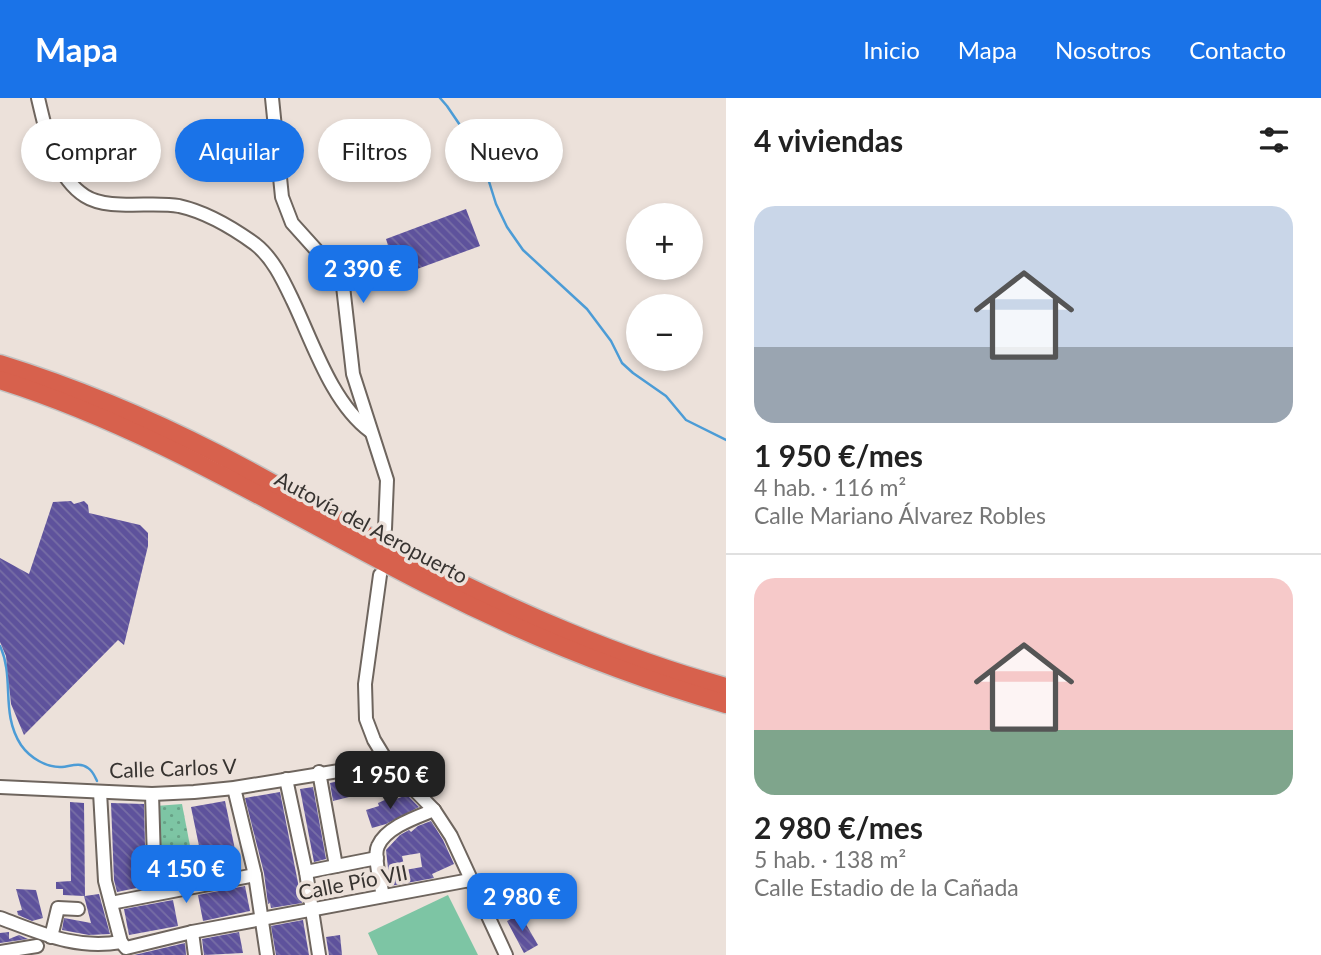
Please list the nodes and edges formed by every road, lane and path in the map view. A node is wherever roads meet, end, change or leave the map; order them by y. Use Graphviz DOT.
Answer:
graph roads {
  1 [pos="38,98"];
  2 [pos="272,98"];
  3 [pos="0,364"];
  4 [pos="0,380"];
  5 [pos="370,431"];
  6 [pos="385,529"];
  7 [pos="380,575"];
  8 [pos="726,687"];
  9 [pos="726,704"];
  10 [pos="388,763"];
  11 [pos="319,772"];
  12 [pos="286,779"];
  13 [pos="0,787"];
  14 [pos="234,788"];
  15 [pos="100,792"];
  16 [pos="152,794"];
  17 [pos="434,810"];
  18 [pos="377,858"];
  19 [pos="336,866"];
  20 [pos="306,872"];
  21 [pos="254,875"];
  22 [pos="470,880"];
  23 [pos="155,894"];
  24 [pos="383,896"];
  25 [pos="111,903"];
  26 [pos="78,909"];
  27 [pos="313,911"];
  28 [pos="0,918"];
  29 [pos="262,919"];
  30 [pos="192,932"];
  31 [pos="42,943"];
  32 [pos="126,948"];
  33 [pos="0,952"];
  34 [pos="263,954"];
  35 [pos="195,955"];
  36 [pos="319,955"];
  37 [pos="506,955"];
  1 -- 5 [label="street"];
  2 -- 5 [label="street"];
  3 -- 8 [label="highway, Autovía del Aeropuerto"];
  4 -- 9 [label="highway, Autovía del Aeropuerto"];
  5 -- 6 [label="street"];
  7 -- 10 [label="street"];
  10 -- 11 [label="street, Calle Carlos V"];
  10 -- 17 [label="street"];
  11 -- 12 [label="street, Calle Carlos V"];
  11 -- 19 [label="street"];
  12 -- 14 [label="street, Calle Carlos V"];
  12 -- 20 [label="street"];
  13 -- 15 [label="street, Calle Carlos V"];
  14 -- 16 [label="street, Calle Carlos V"];
  14 -- 21 [label="street"];
  15 -- 16 [label="street, Calle Carlos V"];
  15 -- 25 [label="street"];
  16 -- 23 [label="street"];
  17 -- 18 [label="street"];
  17 -- 22 [label="street"];
  18 -- 19 [label="street"];
  18 -- 24 [label="street"];
  19 -- 20 [label="street"];
  20 -- 27 [label="street"];
  21 -- 23 [label="street"];
  21 -- 29 [label="street"];
  22 -- 24 [label="street, Calle Pío VII"];
  22 -- 37 [label="street"];
  23 -- 25 [label="street"];
  24 -- 27 [label="street, Calle Pío VII"];
  25 -- 32 [label="street"];
  26 -- 31 [label="street"];
  27 -- 29 [label="street, Calle Pío VII"];
  27 -- 36 [label="street"];
  28 -- 31 [label="street, Calle Pío VII"];
  29 -- 30 [label="street, Calle Pío VII"];
  29 -- 34 [label="street"];
  30 -- 32 [label="street, Calle Pío VII"];
  30 -- 35 [label="street"];
  31 -- 32 [label="street, Calle Pío VII"];
  31 -- 33 [label="street"];
}
